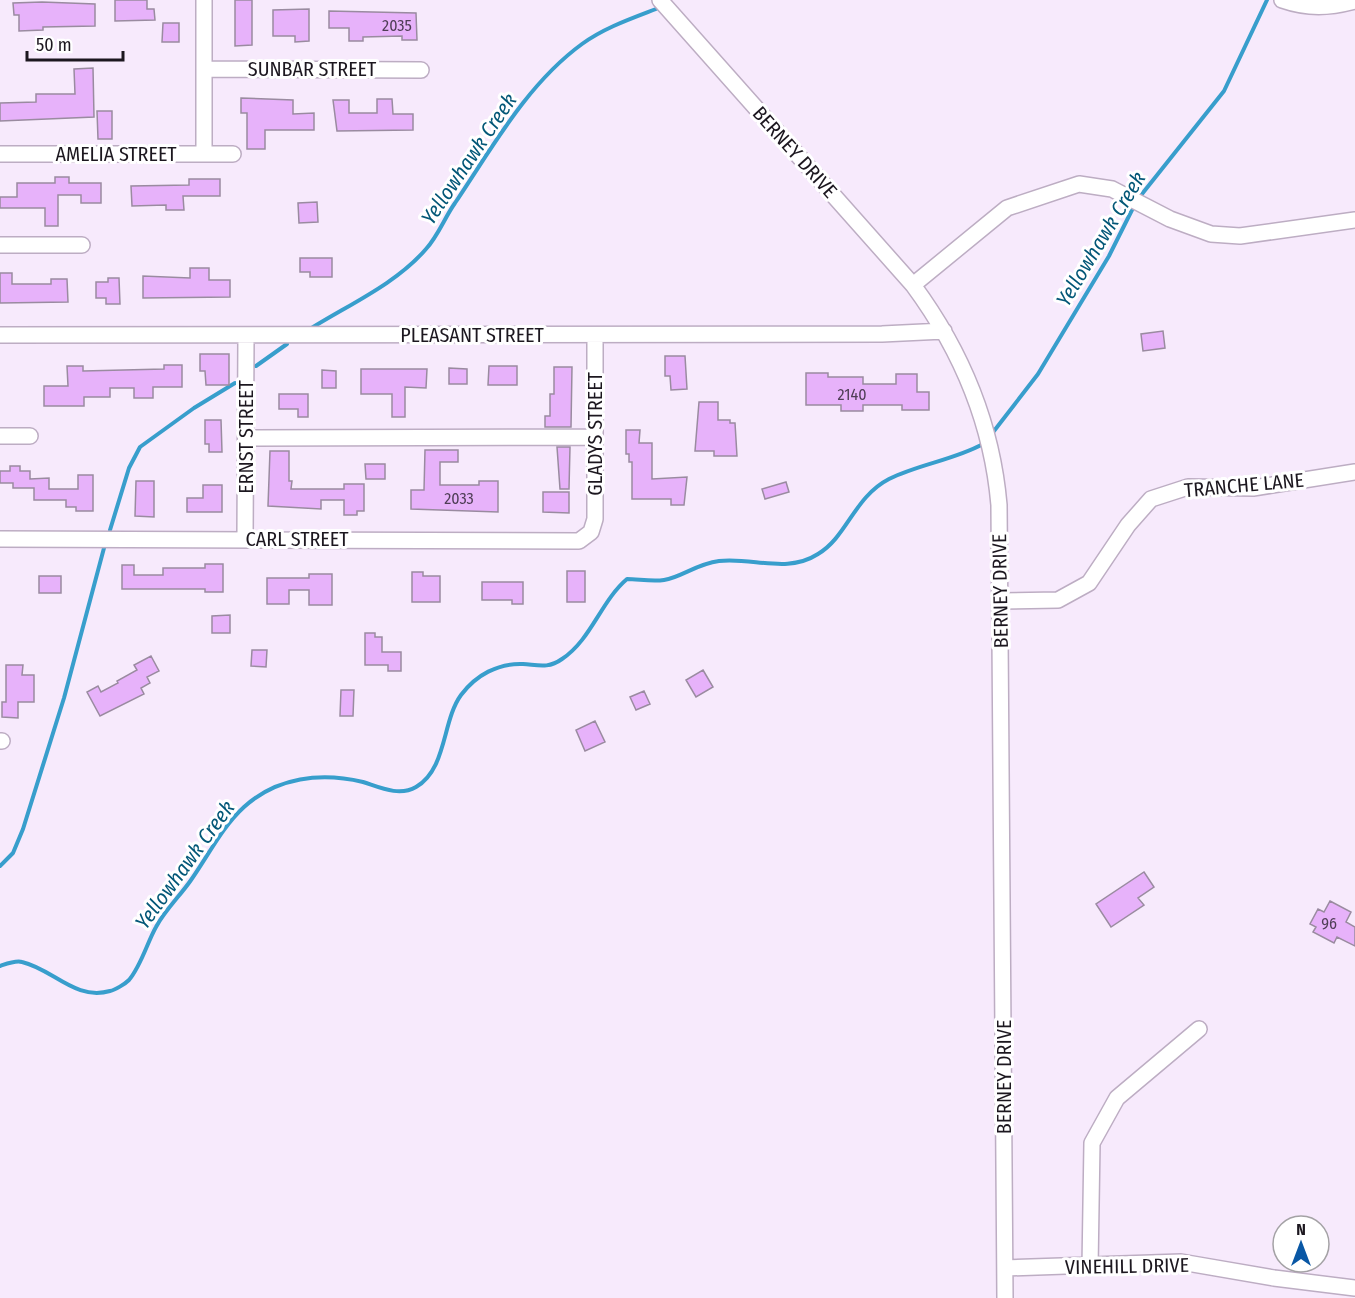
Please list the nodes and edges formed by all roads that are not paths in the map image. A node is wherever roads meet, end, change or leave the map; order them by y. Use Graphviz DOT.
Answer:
graph roads {
  1 [pos="204,0"];
  2 [pos="660,0"];
  3 [pos="1282,0"];
  4 [pos="1355,1"];
  5 [pos="204,69"];
  6 [pos="421,70"];
  7 [pos="0,154"];
  8 [pos="204,154"];
  9 [pos="233,154"];
  10 [pos="1355,220"];
  11 [pos="0,245"];
  12 [pos="82,245"];
  13 [pos="913,285"];
  14 [pos="944,330"];
  15 [pos="0,335"];
  16 [pos="246,335"];
  17 [pos="595,335"];
  18 [pos="0,436"];
  19 [pos="30,436"];
  20 [pos="595,437"];
  21 [pos="246,438"];
  22 [pos="1355,472"];
  23 [pos="591,532"];
  24 [pos="0,539"];
  25 [pos="245,539"];
  26 [pos="1000,601"];
  27 [pos="1198,1029"];
  28 [pos="1090,1267"];
  29 [pos="1005,1268"];
  30 [pos="1355,1288"];
  31 [pos="1005,1298"];
  1 -- 5 [label="street"];
  2 -- 13 [label="street, BERNEY DRIVE"];
  3 -- 4 [label="street"];
  5 -- 6 [label="street, SUNBAR STREET"];
  5 -- 8 [label="street"];
  7 -- 8 [label="street, AMELIA STREET"];
  8 -- 9 [label="street, AMELIA STREET"];
  10 -- 13 [label="street"];
  11 -- 12 [label="street"];
  13 -- 14 [label="street, BERNEY DRIVE"];
  14 -- 17 [label="street, PLEASANT STREET"];
  14 -- 26 [label="street, BERNEY DRIVE"];
  15 -- 16 [label="street, PLEASANT STREET"];
  16 -- 17 [label="street, PLEASANT STREET"];
  16 -- 21 [label="street, ERNST STREET"];
  17 -- 20 [label="street, GLADYS STREET"];
  18 -- 19 [label="street"];
  20 -- 21 [label="street"];
  20 -- 23 [label="street, GLADYS STREET"];
  21 -- 25 [label="street, ERNST STREET"];
  22 -- 26 [label="street, TRANCHE LANE"];
  23 -- 25 [label="street, CARL STREET"];
  24 -- 25 [label="street, CARL STREET"];
  26 -- 29 [label="street, BERNEY DRIVE"];
  27 -- 28 [label="street"];
  28 -- 29 [label="street, VINEHILL DRIVE"];
  28 -- 30 [label="street, VINEHILL DRIVE"];
  29 -- 31 [label="street, BERNEY DRIVE"];
}
